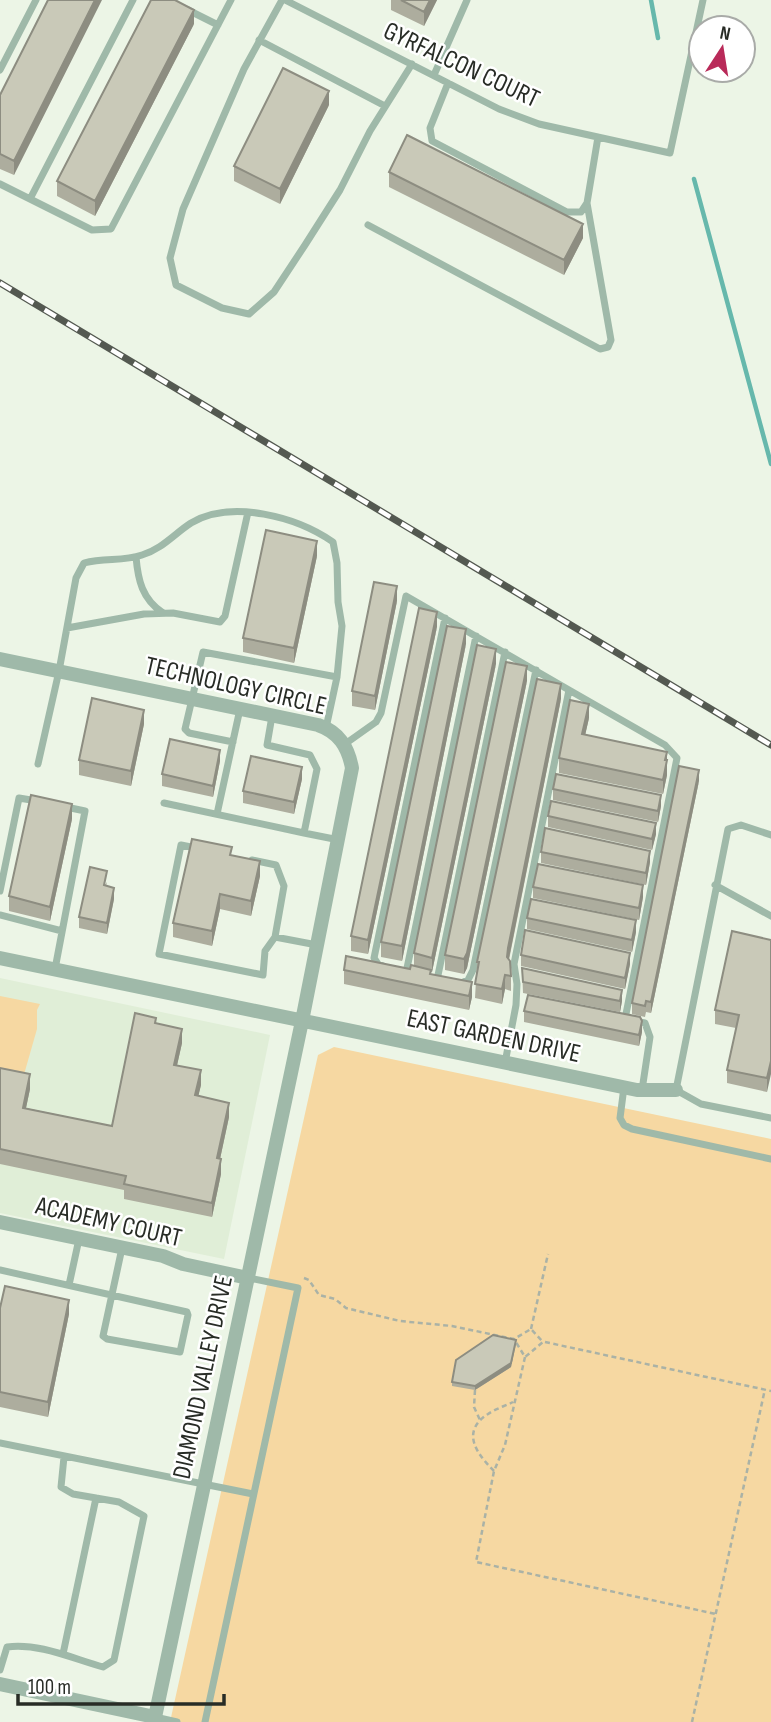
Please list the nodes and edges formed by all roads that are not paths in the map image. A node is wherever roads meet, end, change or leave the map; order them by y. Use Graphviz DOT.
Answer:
graph roads {
  1 [pos="36,0"];
  2 [pos="133,0"];
  3 [pos="231,0"];
  4 [pos="283,0"];
  5 [pos="467,0"];
  6 [pos="703,0"];
  7 [pos="181,6"];
  8 [pos="218,25"];
  9 [pos="259,40"];
  10 [pos="412,64"];
  11 [pos="0,70"];
  12 [pos="434,75"];
  13 [pos="448,83"];
  14 [pos="385,106"];
  15 [pos="598,137"];
  16 [pos="0,184"];
  17 [pos="30,199"];
  18 [pos="587,203"];
  19 [pos="368,225"];
  20 [pos="248,512"];
  21 [pos="136,557"];
  22 [pos="163,613"];
  23 [pos="445,618"];
  24 [pos="67,628"];
  25 [pos="476,636"];
  26 [pos="505,652"];
  27 [pos="0,659"];
  28 [pos="536,670"];
  29 [pos="59,671"];
  30 [pos="337,677"];
  31 [pos="569,690"];
  32 [pos="192,699"];
  33 [pos="240,709"];
  34 [pos="272,716"];
  35 [pos="326,728"];
  36 [pos="233,742"];
  37 [pos="345,744"];
  38 [pos="38,764"];
  39 [pos="553,778"];
  40 [pos="566,780"];
  41 [pos="657,800"];
  42 [pos="670,802"];
  43 [pos="46,803"];
  44 [pos="164,803"];
  45 [pos="547,805"];
  46 [pos="59,806"];
  47 [pos="560,807"];
  48 [pos="216,814"];
  49 [pos="651,827"];
  50 [pos="664,830"];
  51 [pos="542,832"];
  52 [pos="304,833"];
  53 [pos="555,835"];
  54 [pos="771,835"];
  55 [pos="339,840"];
  56 [pos="208,851"];
  57 [pos="645,855"];
  58 [pos="658,858"];
  59 [pos="249,860"];
  60 [pos="534,868"];
  61 [pos="547,870"];
  62 [pos="715,885"];
  63 [pos="638,890"];
  64 [pos="0,891"];
  65 [pos="651,892"];
  66 [pos="527,903"];
  67 [pos="540,905"];
  68 [pos="0,915"];
  69 [pos="771,916"];
  70 [pos="631,924"];
  71 [pos="644,927"];
  72 [pos="62,931"];
  73 [pos="520,934"];
  74 [pos="275,937"];
  75 [pos="533,937"];
  76 [pos="317,946"];
  77 [pos="624,956"];
  78 [pos="0,958"];
  79 [pos="637,959"];
  80 [pos="388,968"];
  81 [pos="55,970"];
  82 [pos="397,971"];
  83 [pos="513,971"];
  84 [pos="406,973"];
  85 [pos="526,974"];
  86 [pos="416,975"];
  87 [pos="427,977"];
  88 [pos="444,982"];
  89 [pos="617,993"];
  90 [pos="629,996"];
  91 [pos="516,998"];
  92 [pos="530,1000"];
  93 [pos="611,1016"];
  94 [pos="625,1019"];
  95 [pos="302,1021"];
  96 [pos="505,1063"];
  97 [pos="624,1087"];
  98 [pos="642,1090"];
  99 [pos="676,1090"];
  100 [pos="771,1118"];
  101 [pos="771,1159"];
  102 [pos="0,1224"];
  103 [pos="79,1238"];
  104 [pos="122,1247"];
  105 [pos="0,1270"];
  106 [pos="248,1278"];
  107 [pos="69,1285"];
  108 [pos="112,1295"];
  109 [pos="0,1443"];
  110 [pos="64,1457"];
  111 [pos="205,1485"];
  112 [pos="253,1494"];
  113 [pos="96,1498"];
  114 [pos="63,1654"];
  115 [pos="0,1670"];
  116 [pos="0,1684"];
  117 [pos="155,1720"];
  118 [pos="177,1722"];
  119 [pos="205,1722"];
  1 -- 11 [label="lane"];
  2 -- 17 [label="lane"];
  3 -- 8 [label="lane"];
  4 -- 9 [label="lane"];
  4 -- 10 [label="lane, GYRFALCON COURT"];
  5 -- 12 [label="lane"];
  6 -- 15 [label="lane, GYRFALCON COURT"];
  7 -- 8 [label="lane"];
  8 -- 17 [label="lane"];
  9 -- 14 [label="lane"];
  9 -- 14 [label="lane"];
  10 -- 12 [label="lane, GYRFALCON COURT"];
  10 -- 14 [label="lane"];
  12 -- 13 [label="lane, GYRFALCON COURT"];
  13 -- 15 [label="lane, GYRFALCON COURT"];
  13 -- 18 [label="lane"];
  15 -- 18 [label="lane"];
  16 -- 17 [label="lane"];
  18 -- 19 [label="lane"];
  20 -- 21 [label="lane"];
  20 -- 22 [label="lane"];
  20 -- 30 [label="lane"];
  21 -- 22 [label="lane"];
  21 -- 24 [label="lane"];
  22 -- 24 [label="lane"];
  23 -- 25 [label="lane"];
  23 -- 37 [label="lane"];
  23 -- 80 [label="lane"];
  24 -- 29 [label="lane"];
  25 -- 26 [label="lane"];
  25 -- 84 [label="lane"];
  26 -- 28 [label="lane"];
  26 -- 88 [label="lane"];
  27 -- 29 [label="street, TECHNOLOGY CIRCLE"];
  28 -- 31 [label="lane"];
  28 -- 88 [label="lane"];
  29 -- 32 [label="street, TECHNOLOGY CIRCLE"];
  29 -- 38 [label="lane"];
  30 -- 32 [label="lane"];
  30 -- 35 [label="lane"];
  31 -- 39 [label="lane"];
  31 -- 42 [label="lane"];
  32 -- 33 [label="street, TECHNOLOGY CIRCLE"];
  32 -- 36 [label="lane"];
  33 -- 34 [label="street, TECHNOLOGY CIRCLE"];
  33 -- 36 [label="lane"];
  34 -- 35 [label="street, TECHNOLOGY CIRCLE"];
  34 -- 52 [label="lane"];
  35 -- 37 [label="street, TECHNOLOGY CIRCLE"];
  36 -- 48 [label="lane"];
  37 -- 55 [label="street, TECHNOLOGY CIRCLE"];
  39 -- 40 [label="lane"];
  39 -- 45 [label="lane"];
  41 -- 42 [label="lane"];
  42 -- 50 [label="lane"];
  43 -- 64 [label="lane"];
  44 -- 48 [label="lane"];
  45 -- 47 [label="lane"];
  45 -- 51 [label="lane"];
  46 -- 72 [label="lane"];
  48 -- 52 [label="lane"];
  49 -- 50 [label="lane"];
  50 -- 58 [label="lane"];
  51 -- 53 [label="lane"];
  51 -- 60 [label="lane"];
  52 -- 55 [label="lane"];
  54 -- 62 [label="lane"];
  55 -- 76 [label="street, TECHNOLOGY CIRCLE"];
  56 -- 74 [label="lane"];
  57 -- 58 [label="lane"];
  58 -- 65 [label="lane"];
  59 -- 74 [label="lane"];
  60 -- 61 [label="lane"];
  60 -- 66 [label="lane"];
  62 -- 69 [label="lane"];
  62 -- 99 [label="lane"];
  63 -- 65 [label="lane"];
  65 -- 71 [label="lane"];
  66 -- 67 [label="lane"];
  66 -- 73 [label="lane"];
  68 -- 72 [label="lane"];
  70 -- 71 [label="lane"];
  71 -- 79 [label="lane"];
  72 -- 81 [label="lane"];
  73 -- 75 [label="lane"];
  73 -- 83 [label="lane"];
  74 -- 76 [label="lane"];
  76 -- 95 [label="street, TECHNOLOGY CIRCLE"];
  77 -- 79 [label="lane"];
  78 -- 81 [label="street, EAST GARDEN DRIVE"];
  79 -- 90 [label="lane"];
  81 -- 95 [label="street, EAST GARDEN DRIVE"];
  82 -- 84 [label="lane"];
  83 -- 85 [label="lane"];
  83 -- 91 [label="lane"];
  84 -- 86 [label="lane"];
  87 -- 88 [label="lane"];
  89 -- 90 [label="lane"];
  90 -- 94 [label="lane"];
  91 -- 92 [label="lane"];
  91 -- 96 [label="lane"];
  93 -- 94 [label="lane"];
  94 -- 98 [label="lane"];
  95 -- 96 [label="street, EAST GARDEN DRIVE"];
  95 -- 106 [label="street, DIAMOND VALLEY DRIVE"];
  96 -- 97 [label="street, EAST GARDEN DRIVE"];
  97 -- 98 [label="street, EAST GARDEN DRIVE"];
  97 -- 101 [label="lane"];
  98 -- 99 [label="street, EAST GARDEN DRIVE"];
  99 -- 100 [label="lane"];
  102 -- 103 [label="street, ACADEMY COURT"];
  103 -- 104 [label="street, ACADEMY COURT"];
  103 -- 107 [label="lane"];
  104 -- 106 [label="street, ACADEMY COURT"];
  104 -- 108 [label="lane"];
  105 -- 107 [label="lane"];
  106 -- 111 [label="street, DIAMOND VALLEY DRIVE"];
  106 -- 112 [label="lane"];
  107 -- 108 [label="lane"];
  108 -- 108 [label="lane"];
  109 -- 110 [label="lane"];
  110 -- 111 [label="lane"];
  110 -- 113 [label="lane"];
  111 -- 112 [label="lane"];
  111 -- 117 [label="street, DIAMOND VALLEY DRIVE"];
  112 -- 119 [label="lane"];
  113 -- 114 [label="lane"];
  113 -- 114 [label="lane"];
  114 -- 115 [label="lane"];
  116 -- 117 [label="street"];
  117 -- 118 [label="lane"];
}
